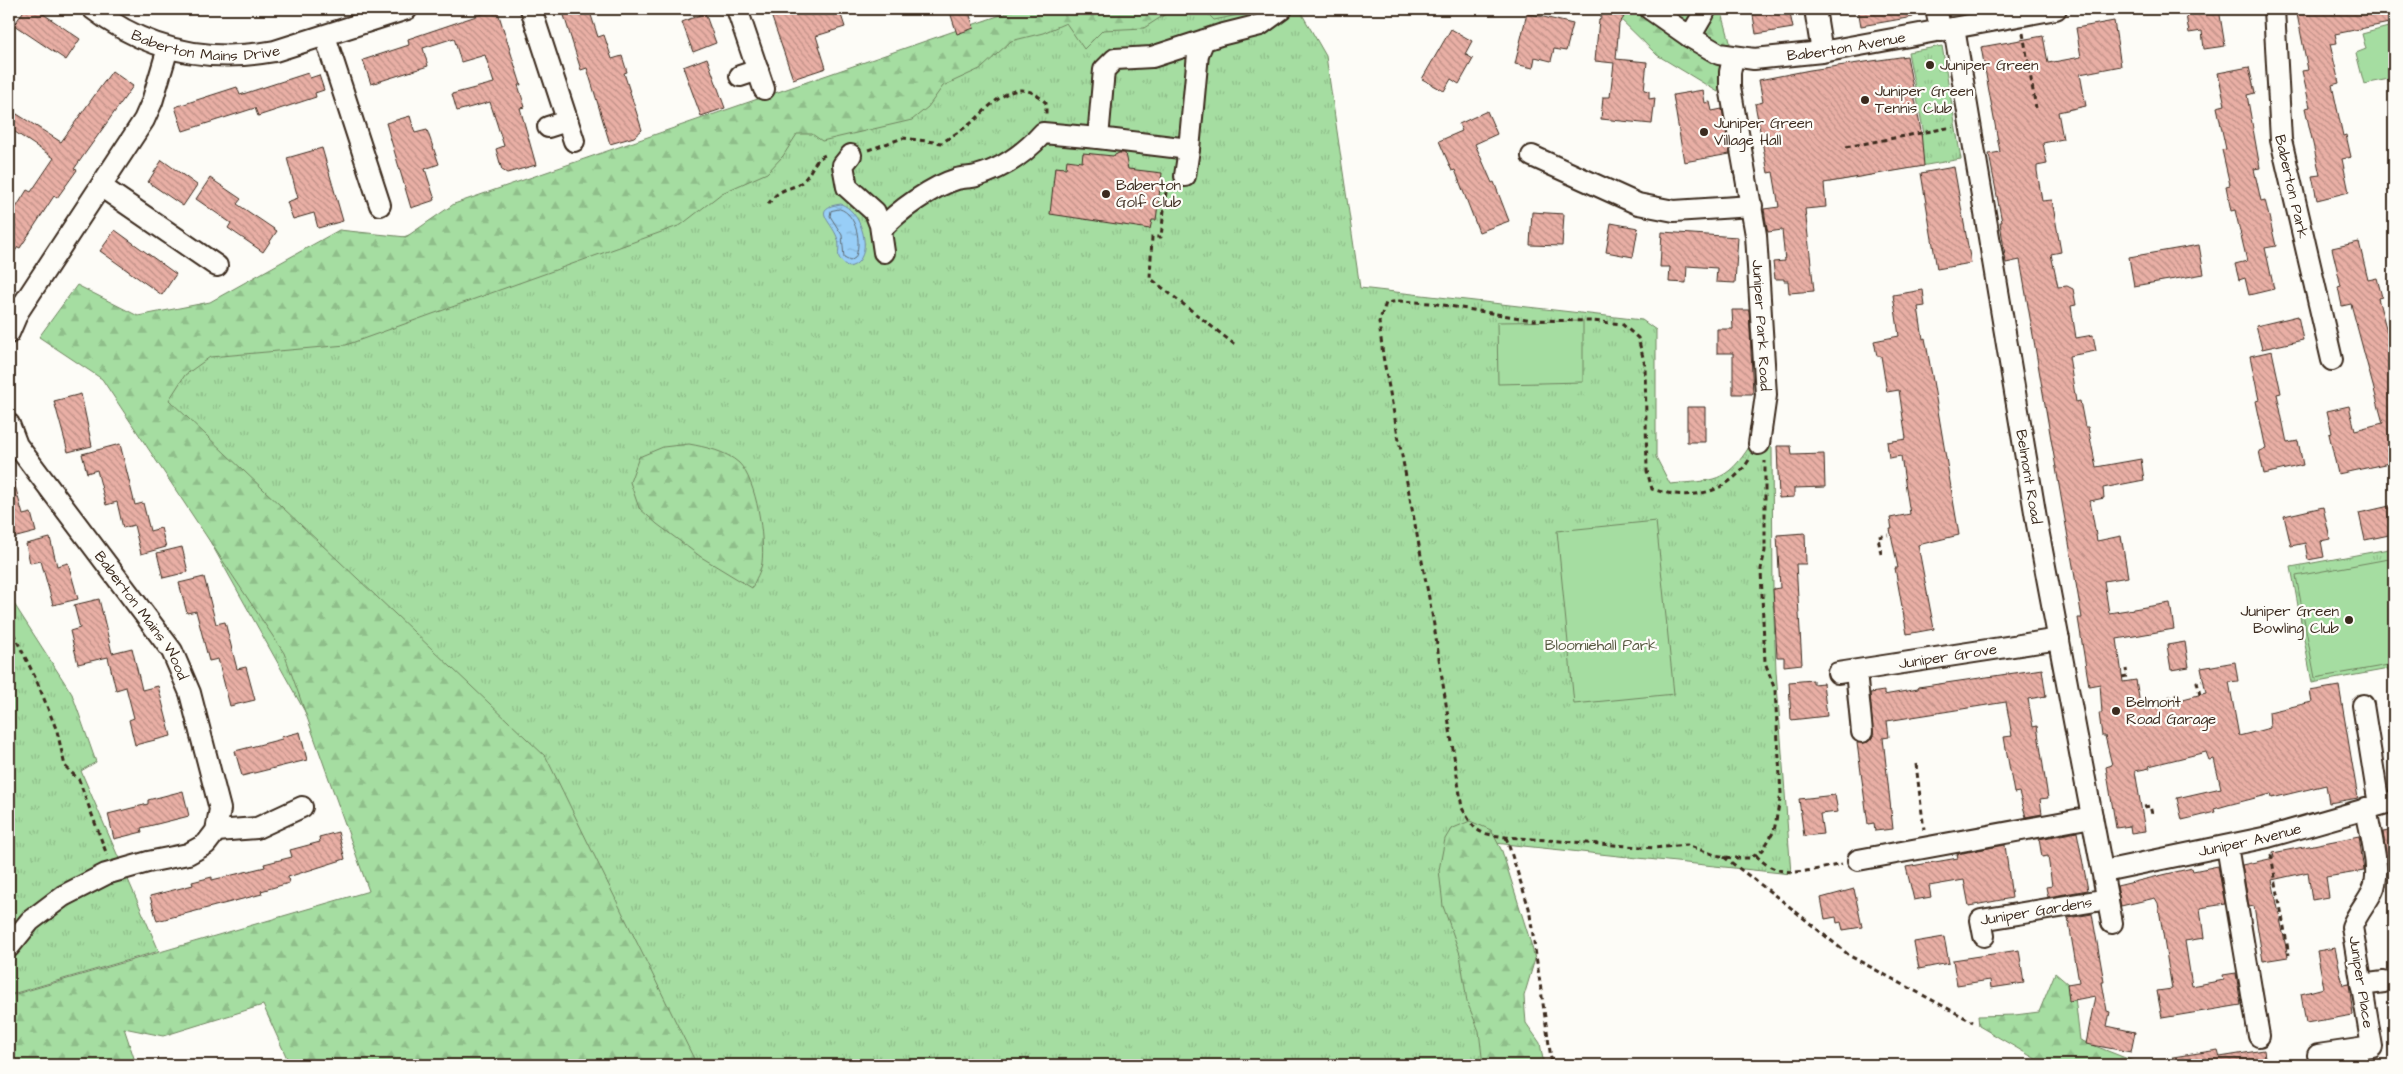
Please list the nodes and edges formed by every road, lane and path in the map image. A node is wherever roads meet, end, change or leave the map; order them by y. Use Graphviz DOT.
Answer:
graph roads {
  1 [pos="93,9"];
  2 [pos="407,9"];
  3 [pos="531,9"];
  4 [pos="737,9"];
  5 [pos="1282,9"];
  6 [pos="1650,9"];
  7 [pos="1704,9"];
  8 [pos="1815,9"];
  9 [pos="1936,9"];
  10 [pos="2056,9"];
  11 [pos="2274,9"];
  12 [pos="2020,16"];
  13 [pos="1947,29"];
  14 [pos="325,36"];
  15 [pos="1690,37"];
  16 [pos="1204,40"];
  17 [pos="168,48"];
  18 [pos="1822,52"];
  19 [pos="1733,58"];
  20 [pos="754,78"];
  21 [pos="2036,108"];
  22 [pos="567,121"];
  23 [pos="548,127"];
  24 [pos="1949,128"];
  25 [pos="1043,133"];
  26 [pos="1098,138"];
  27 [pos="574,141"];
  28 [pos="1846,147"];
  29 [pos="1189,149"];
  30 [pos="851,155"];
  31 [pos="1532,156"];
  32 [pos="1185,176"];
  33 [pos="102,187"];
  34 [pos="372,197"];
  35 [pos="768,204"];
  36 [pos="1752,206"];
  37 [pos="882,220"];
  38 [pos="884,252"];
  39 [pos="217,266"];
  40 [pos="9,333"];
  41 [pos="1234,344"];
  42 [pos="2332,360"];
  43 [pos="9,424"];
  44 [pos="1756,448"];
  45 [pos="1888,535"];
  46 [pos="1880,554"];
  47 [pos="9,625"];
  48 [pos="2059,639"];
  49 [pos="2126,669"];
  50 [pos="2122,677"];
  51 [pos="2202,681"];
  52 [pos="2200,694"];
  53 [pos="2179,695"];
  54 [pos="2171,701"];
  55 [pos="2364,705"];
  56 [pos="1862,732"];
  57 [pos="1916,764"];
  58 [pos="2380,805"];
  59 [pos="302,807"];
  60 [pos="2144,807"];
  61 [pos="2152,814"];
  62 [pos="2092,817"];
  63 [pos="216,831"];
  64 [pos="1506,837"];
  65 [pos="2268,837"];
  66 [pos="2227,846"];
  67 [pos="1927,848"];
  68 [pos="1756,855"];
  69 [pos="1723,857"];
  70 [pos="1858,860"];
  71 [pos="2104,871"];
  72 [pos="114,872"];
  73 [pos="2108,899"];
  74 [pos="2112,923"];
  75 [pos="1984,936"];
  76 [pos="9,947"];
  77 [pos="2289,955"];
  78 [pos="2384,982"];
  79 [pos="2361,985"];
  80 [pos="1973,1022"];
  81 [pos="2259,1036"];
  82 [pos="2318,1055"];
  83 [pos="1552,1065"];
  1 -- 17 [label="street, Baberton Mains Drive"];
  2 -- 14 [label="street, Baberton Mains Drive"];
  3 -- 22 [label="street"];
  4 -- 20 [label="street"];
  5 -- 16 [label="street"];
  6 -- 15 [label="street, Baberton Avenue"];
  7 -- 15 [label="street"];
  8 -- 18 [label="street"];
  9 -- 13 [label="street, Belmont Road"];
  10 -- 12 [label="street, Baberton Avenue"];
  11 -- 42 [label="street, Baberton Park"];
  12 -- 13 [label="street, Baberton Avenue"];
  12 -- 21 [label="path"];
  13 -- 18 [label="street, Baberton Avenue"];
  13 -- 48 [label="street, Belmont Road"];
  14 -- 17 [label="street, Baberton Mains Drive"];
  14 -- 34 [label="street"];
  15 -- 19 [label="street, Baberton Avenue"];
  16 -- 26 [label="street"];
  16 -- 29 [label="street"];
  17 -- 33 [label="street"];
  18 -- 19 [label="street, Baberton Avenue"];
  19 -- 36 [label="street, Juniper Park Road"];
  22 -- 23 [label="street"];
  22 -- 27 [label="street"];
  24 -- 28 [label="path"];
  25 -- 26 [label="street"];
  25 -- 30 [label="path"];
  25 -- 37 [label="street"];
  26 -- 29 [label="street"];
  29 -- 32 [label="street"];
  30 -- 35 [label="path"];
  30 -- 37 [label="street"];
  31 -- 36 [label="street"];
  32 -- 41 [label="path"];
  33 -- 39 [label="street"];
  33 -- 40 [label="street"];
  36 -- 44 [label="street, Juniper Park Road"];
  37 -- 38 [label="street"];
  43 -- 63 [label="street, Baberton Mains Wood"];
  44 -- 64 [label="path"];
  44 -- 68 [label="path"];
  45 -- 46 [label="path"];
  47 -- 72 [label="path"];
  48 -- 56 [label="street, Juniper Grove"];
  48 -- 62 [label="street, Belmont Road"];
  49 -- 50 [label="path"];
  51 -- 52 [label="path"];
  53 -- 54 [label="path"];
  55 -- 58 [label="street, Juniper Place"];
  57 -- 67 [label="path"];
  58 -- 65 [label="street, Juniper Avenue"];
  58 -- 79 [label="street, Juniper Place"];
  59 -- 63 [label="street"];
  60 -- 61 [label="path"];
  62 -- 67 [label="street"];
  62 -- 71 [label="street, Belmont Road"];
  63 -- 72 [label="street"];
  64 -- 69 [label="path"];
  64 -- 83 [label="path"];
  65 -- 66 [label="street, Juniper Avenue"];
  65 -- 77 [label="path"];
  66 -- 71 [label="street, Juniper Avenue"];
  66 -- 81 [label="street"];
  67 -- 70 [label="street"];
  68 -- 69 [label="path"];
  68 -- 70 [label="path"];
  69 -- 80 [label="path"];
  71 -- 73 [label="street, Belmont Road"];
  72 -- 76 [label="street"];
  73 -- 74 [label="street, Belmont Road"];
  73 -- 75 [label="street, Juniper Gardens"];
  78 -- 79 [label="street"];
  79 -- 82 [label="street, Juniper Place"];
}
